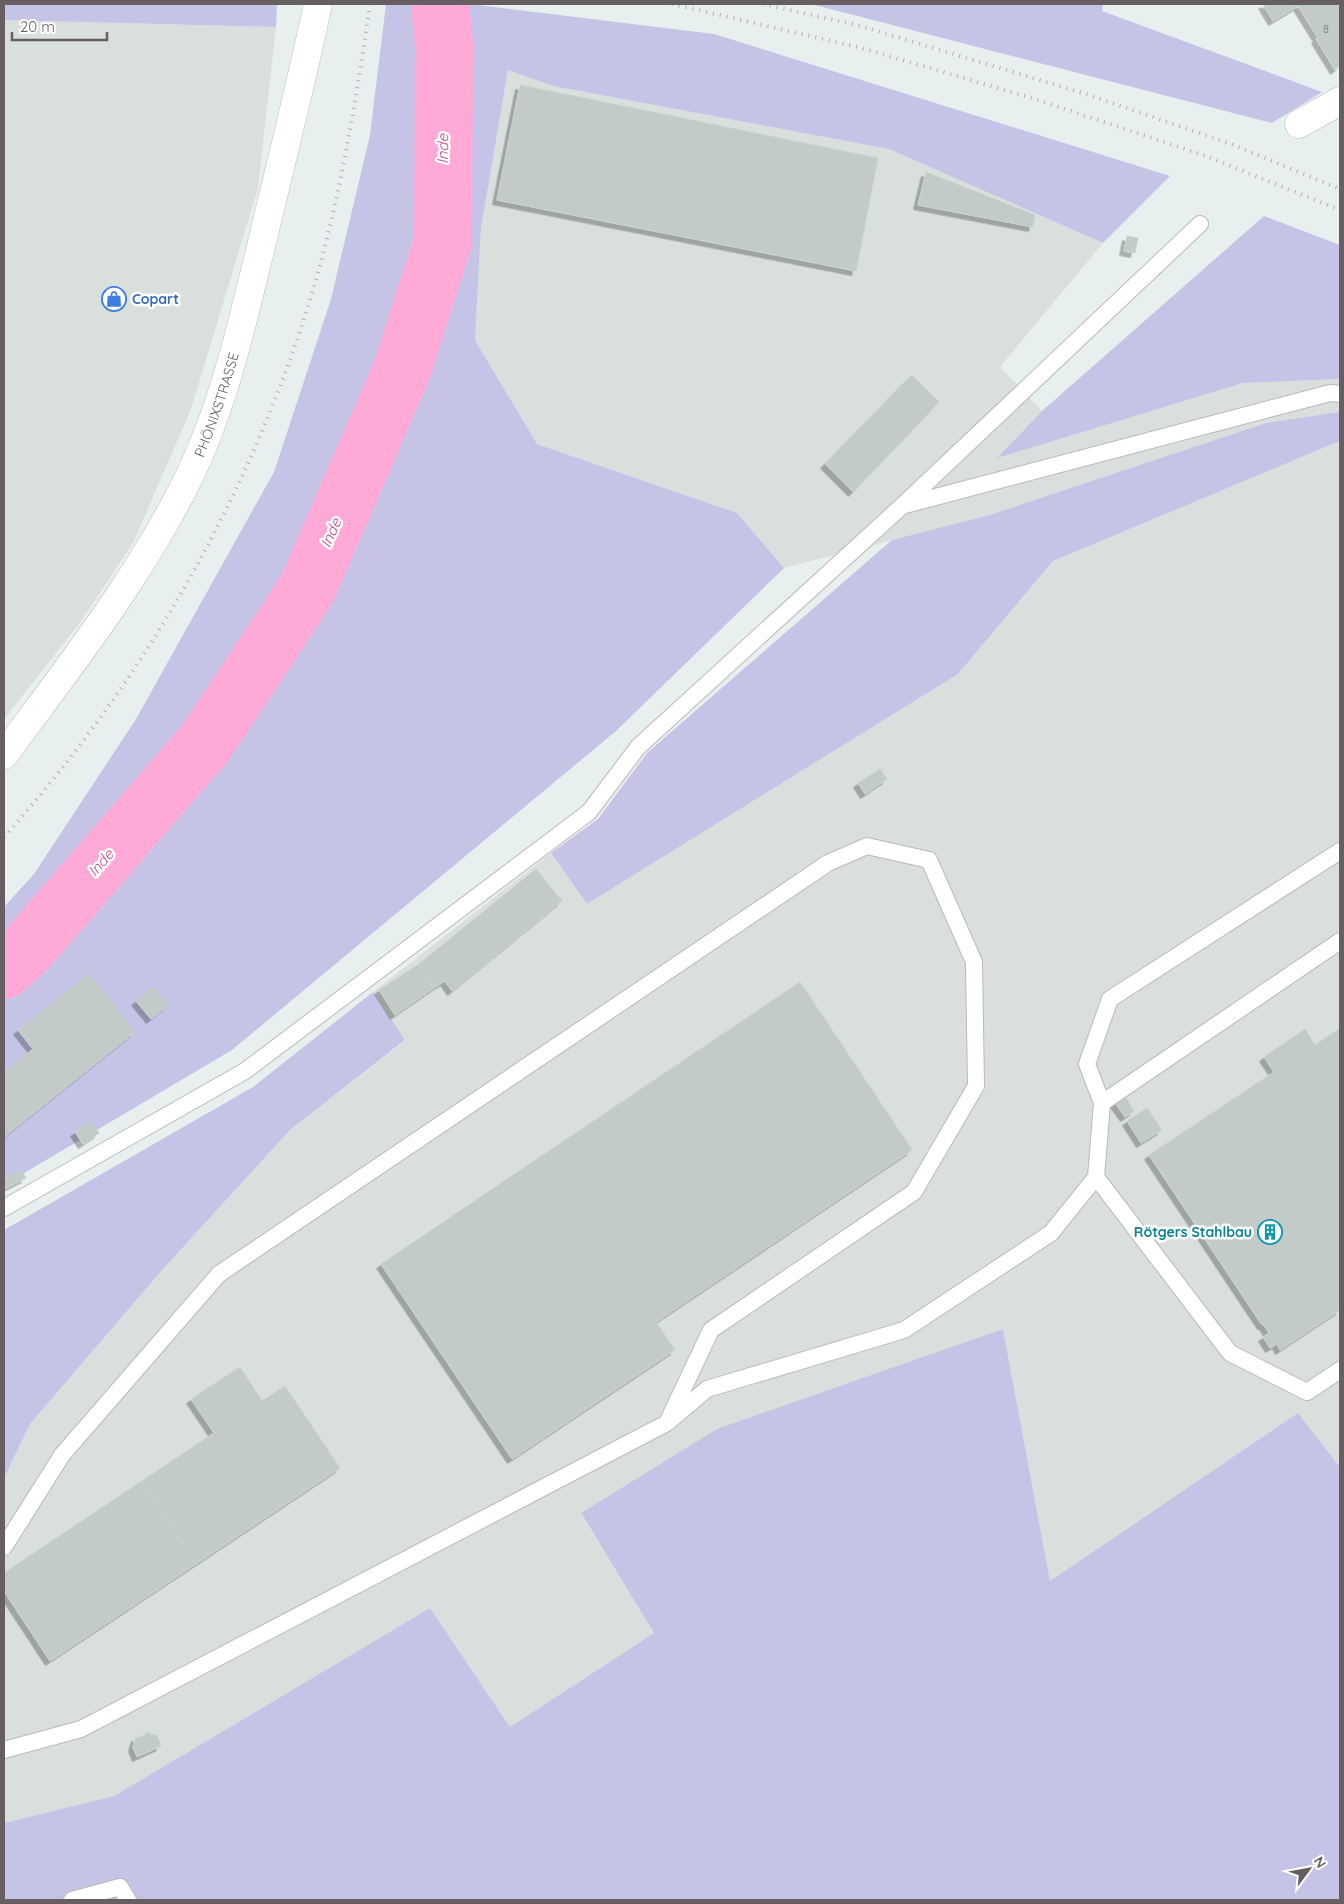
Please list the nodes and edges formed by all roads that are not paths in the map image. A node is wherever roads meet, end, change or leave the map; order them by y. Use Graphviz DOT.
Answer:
graph roads {
  1 [pos="318,4"];
  2 [pos="1340,101"];
  3 [pos="1299,124"];
  4 [pos="1200,224"];
  5 [pos="1340,394"];
  6 [pos="903,505"];
  7 [pos="4,756"];
  8 [pos="1340,851"];
  9 [pos="1340,941"];
  10 [pos="1102,1104"];
  11 [pos="1096,1177"];
  12 [pos="4,1208"];
  13 [pos="1340,1370"];
  14 [pos="667,1423"];
  15 [pos="4,1547"];
  16 [pos="4,1750"];
  17 [pos="72,1900"];
  18 [pos="128,1900"];
  1 -- 7 [label="main road, PHÖNIXSTRASSE"];
  2 -- 3 [label="main road"];
  4 -- 6 [label="lane"];
  5 -- 6 [label="lane"];
  6 -- 12 [label="lane"];
  8 -- 10 [label="lane"];
  9 -- 10 [label="lane"];
  10 -- 11 [label="lane"];
  11 -- 13 [label="lane"];
  11 -- 14 [label="lane"];
  14 -- 15 [label="lane"];
  14 -- 16 [label="lane"];
  17 -- 18 [label="lane"];
}
